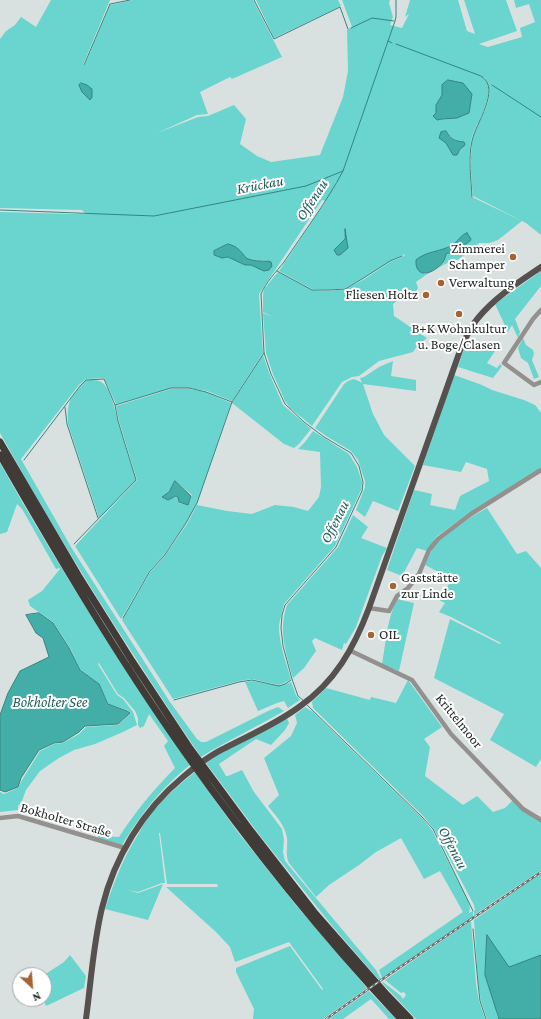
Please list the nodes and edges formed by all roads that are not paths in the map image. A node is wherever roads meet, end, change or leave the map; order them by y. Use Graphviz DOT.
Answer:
graph roads {
  1 [pos="541,267"];
  2 [pos="541,310"];
  3 [pos="541,382"];
  4 [pos="0,442"];
  5 [pos="0,455"];
  6 [pos="541,470"];
  7 [pos="370,608"];
  8 [pos="350,650"];
  9 [pos="0,818"];
  10 [pos="541,820"];
  11 [pos="125,848"];
  12 [pos="86,1019"];
  13 [pos="401,1019"];
  14 [pos="410,1019"];
  1 -- 7 [label="main road"];
  2 -- 3 [label="street"];
  4 -- 14 [label="highway"];
  5 -- 13 [label="highway"];
  6 -- 7 [label="street"];
  7 -- 8 [label="main road"];
  8 -- 10 [label="street, Krittelmoor"];
  8 -- 11 [label="main road"];
  9 -- 11 [label="street, Bokholter Straße"];
  11 -- 12 [label="main road"];
}
